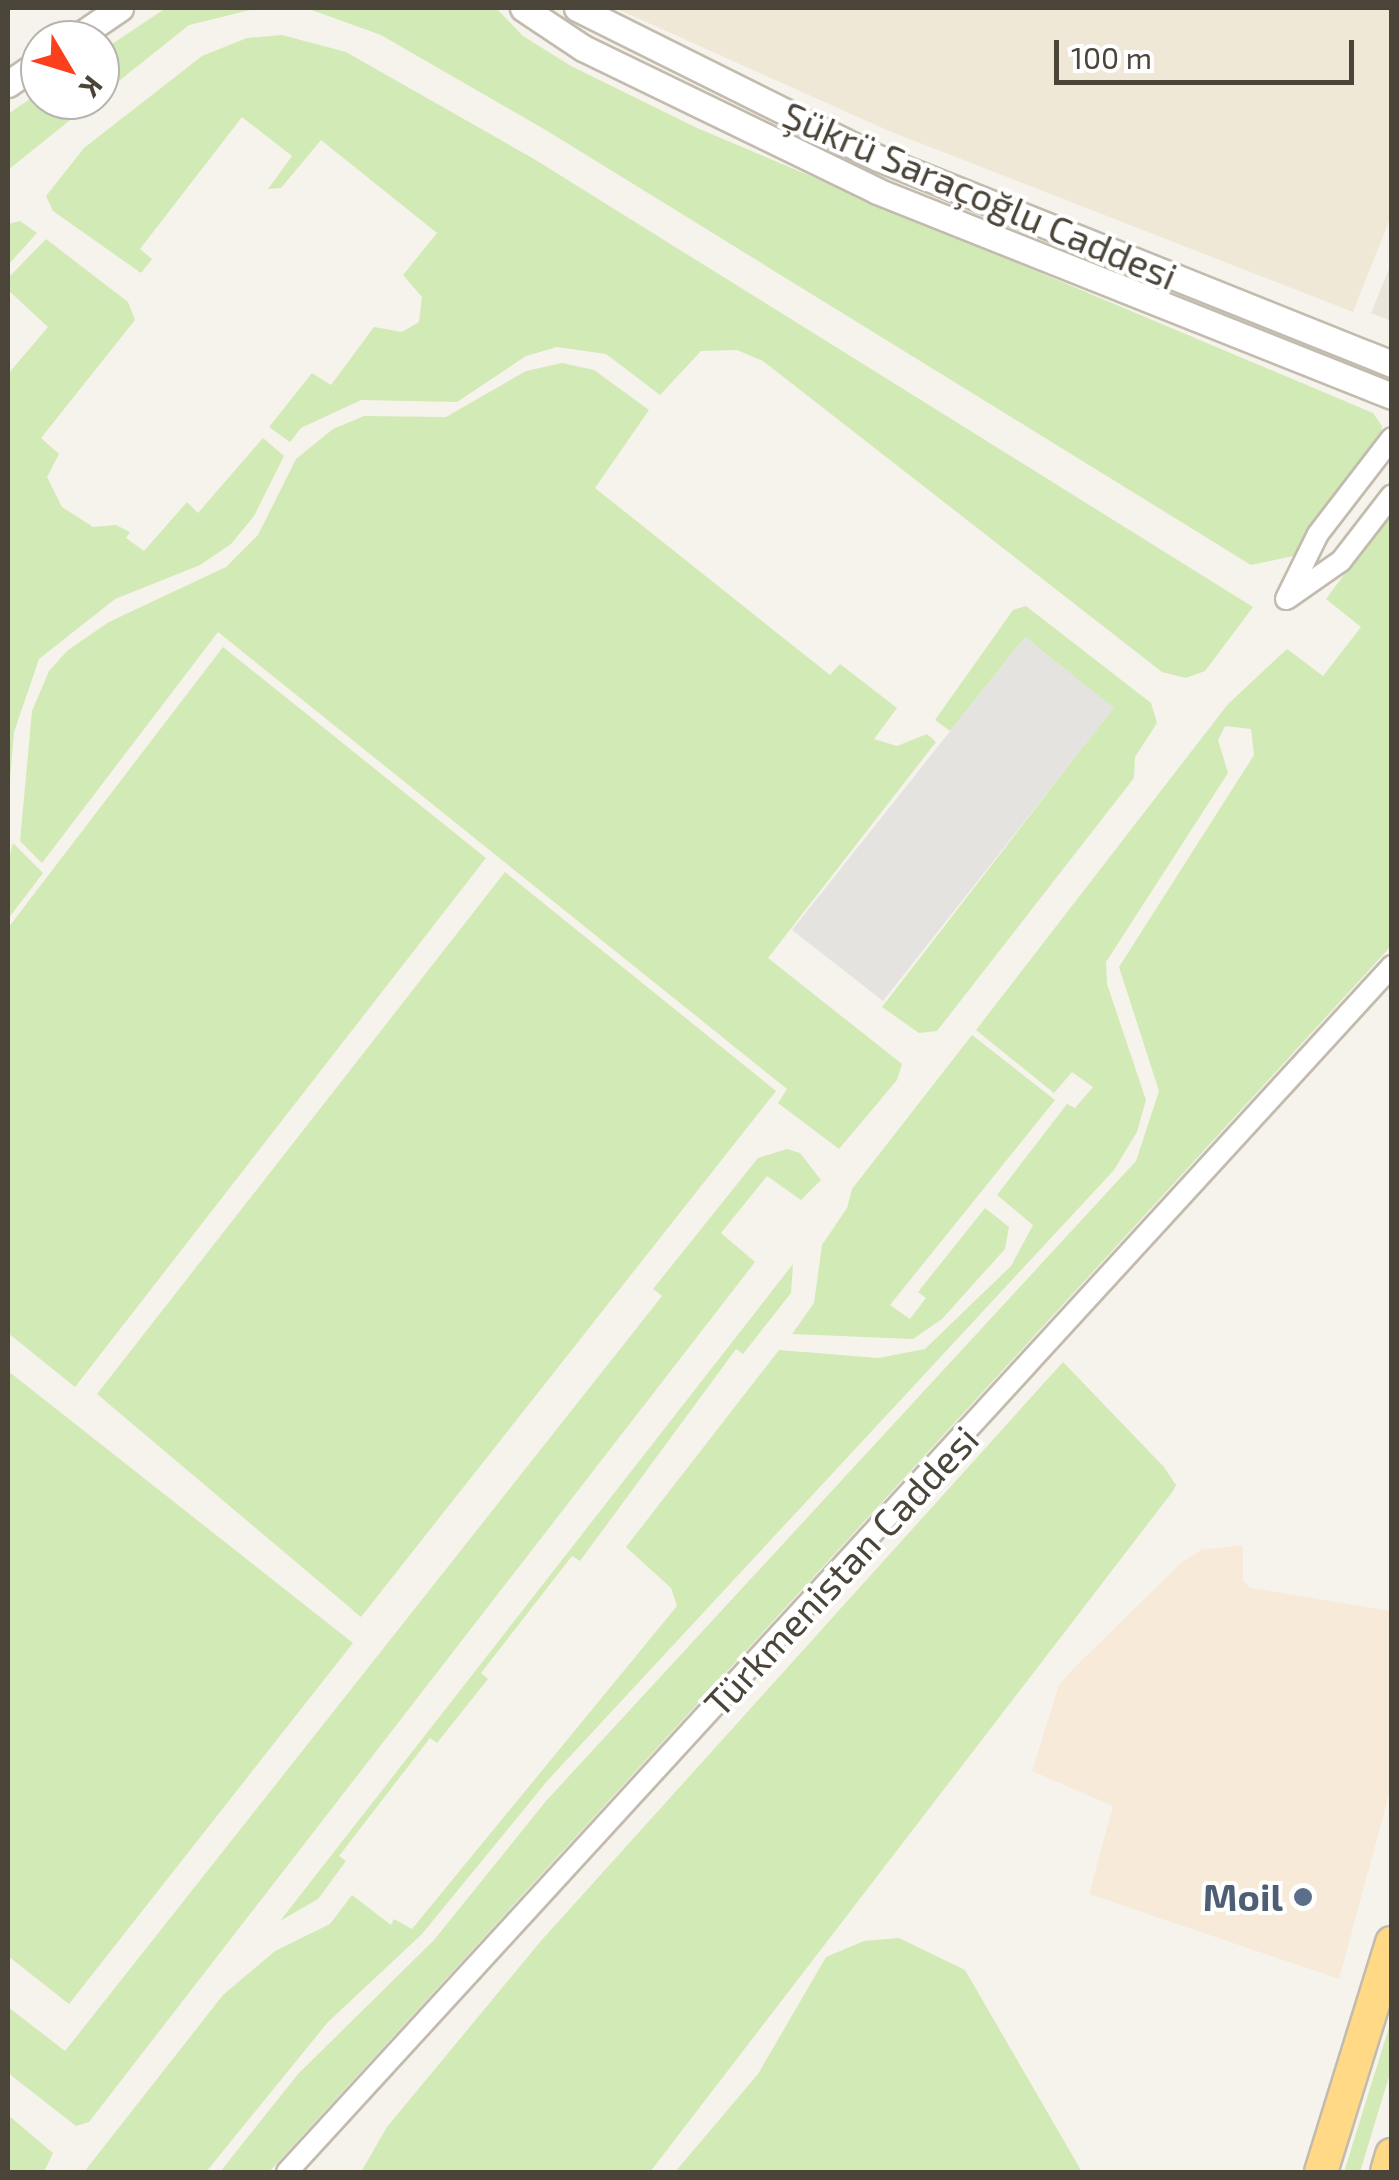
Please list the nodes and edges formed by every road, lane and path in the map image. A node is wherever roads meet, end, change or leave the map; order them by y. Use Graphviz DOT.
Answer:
graph roads {
  1 [pos="523,8"];
  2 [pos="577,8"];
  3 [pos="1392,364"];
  4 [pos="1392,396"];
  5 [pos="1392,438"];
  6 [pos="1392,494"];
  7 [pos="1392,966"];
  8 [pos="1392,1943"];
  9 [pos="1392,2155"];
  10 [pos="287,2172"];
  11 [pos="1320,2172"];
  12 [pos="1387,2172"];
  1 -- 4 [label="street"];
  2 -- 3 [label="street, Şükrü Saraçoğlu Caddesi"];
  5 -- 6 [label="street"];
  7 -- 10 [label="street, Türkmenistan Caddesi"];
  8 -- 11 [label="highway"];
  9 -- 12 [label="highway"];
}
